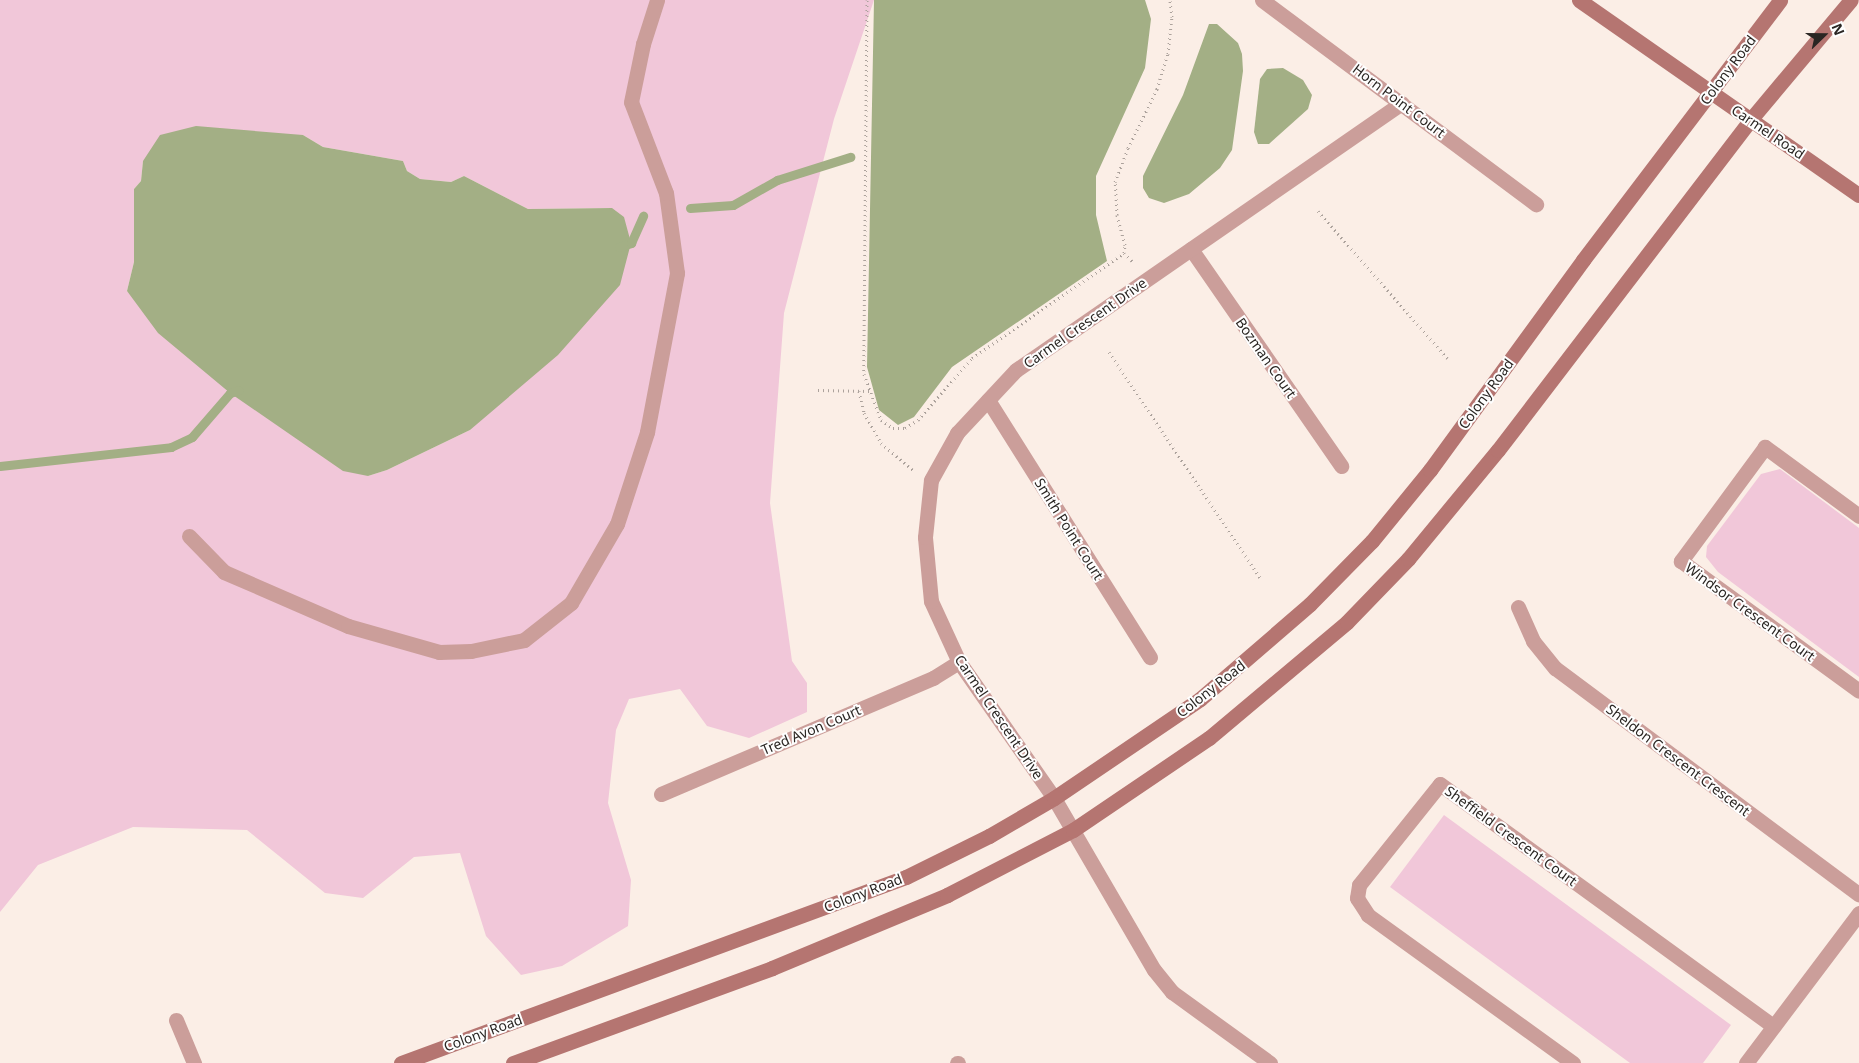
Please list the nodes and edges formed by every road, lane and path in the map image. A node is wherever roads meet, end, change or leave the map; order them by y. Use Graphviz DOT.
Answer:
graph roads {
  1 [pos="657,0"];
  2 [pos="867,0"];
  3 [pos="1170,0"];
  4 [pos="1262,0"];
  5 [pos="1579,0"];
  6 [pos="1780,0"];
  7 [pos="1851,0"];
  8 [pos="1710,92"];
  9 [pos="1402,103"];
  10 [pos="1751,120"];
  11 [pos="1859,195"];
  12 [pos="1536,204"];
  13 [pos="1318,211"];
  14 [pos="1191,249"];
  15 [pos="1124,253"];
  16 [pos="1138,267"];
  17 [pos="1109,352"];
  18 [pos="1447,358"];
  19 [pos="818,390"];
  20 [pos="859,391"];
  21 [pos="869,391"];
  22 [pos="988,400"];
  23 [pos="1341,466"];
  24 [pos="913,471"];
  25 [pos="1859,516"];
  26 [pos="189,536"];
  27 [pos="1261,579"];
  28 [pos="1518,607"];
  29 [pos="1150,658"];
  30 [pos="959,662"];
  31 [pos="1859,691"];
  32 [pos="661,794"];
  33 [pos="1054,798"];
  34 [pos="1073,830"];
  35 [pos="1859,895"];
  36 [pos="1859,913"];
  37 [pos="176,1020"];
  38 [pos="1774,1026"];
  39 [pos="194,1063"];
  40 [pos="401,1063"];
  41 [pos="513,1063"];
  42 [pos="1270,1063"];
  43 [pos="1573,1063"];
  44 [pos="1746,1063"];
  1 -- 26 [label="street"];
  2 -- 21 [label="path"];
  3 -- 15 [label="path"];
  4 -- 9 [label="street, Horn Point Court"];
  5 -- 8 [label="main road, Carmel Road"];
  6 -- 8 [label="main road, Colony Road"];
  7 -- 10 [label="main road"];
  8 -- 10 [label="main road, Carmel Road"];
  8 -- 33 [label="main road, Colony Road"];
  9 -- 12 [label="street, Horn Point Court"];
  9 -- 14 [label="street, Carmel Crescent Drive"];
  10 -- 11 [label="main road, Carmel Road"];
  10 -- 34 [label="main road"];
  13 -- 18 [label="path"];
  14 -- 22 [label="street, Carmel Crescent Drive"];
  14 -- 23 [label="street, Bozman Court"];
  15 -- 16 [label="path"];
  15 -- 21 [label="path"];
  17 -- 27 [label="path"];
  19 -- 20 [label="path"];
  20 -- 21 [label="path"];
  20 -- 24 [label="path"];
  22 -- 29 [label="street, Smith Point Court"];
  22 -- 30 [label="street, Carmel Crescent Drive"];
  25 -- 31 [label="street, Windsor Crescent Court"];
  28 -- 35 [label="street, Sheldon Crescent Crescent"];
  30 -- 32 [label="street, Tred Avon Court"];
  30 -- 33 [label="street, Carmel Crescent Drive"];
  33 -- 34 [label="street, Carmel Crescent Drive"];
  33 -- 40 [label="main road, Colony Road"];
  34 -- 41 [label="main road"];
  34 -- 42 [label="street, Carmel Crescent Drive"];
  36 -- 38 [label="street"];
  37 -- 39 [label="street"];
  38 -- 43 [label="street, Sheffield Crescent Court"];
  38 -- 44 [label="street"];
}
